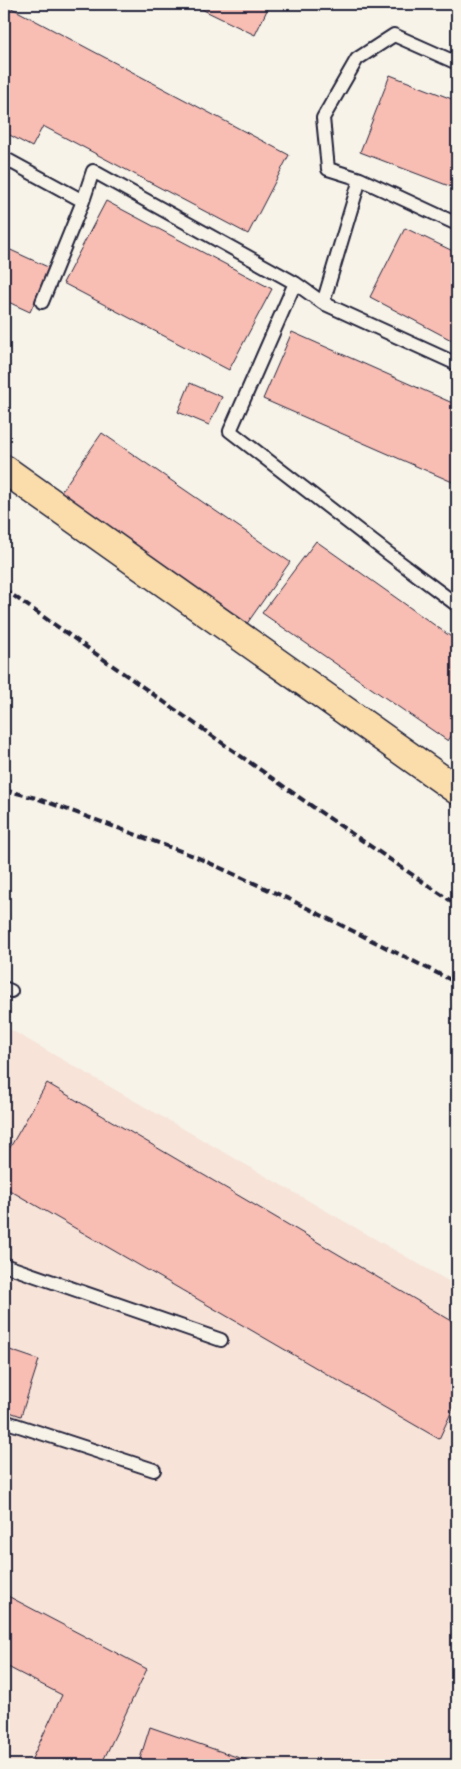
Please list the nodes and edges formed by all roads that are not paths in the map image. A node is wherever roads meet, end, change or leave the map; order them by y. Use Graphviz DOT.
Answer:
graph roads {
  1 [pos="457,63"];
  2 [pos="4,158"];
  3 [pos="360,178"];
  4 [pos="83,201"];
  5 [pos="457,224"];
  6 [pos="295,283"];
  7 [pos="42,302"];
  8 [pos="323,303"];
  9 [pos="457,364"];
  10 [pos="4,469"];
  11 [pos="457,605"];
  12 [pos="457,790"];
  13 [pos="4,1265"];
  14 [pos="221,1340"];
  15 [pos="4,1421"];
  16 [pos="154,1470"];
  1 -- 3 [label="lane"];
  2 -- 4 [label="lane"];
  3 -- 5 [label="lane"];
  3 -- 8 [label="lane"];
  4 -- 6 [label="lane"];
  4 -- 7 [label="lane"];
  6 -- 8 [label="lane"];
  6 -- 11 [label="lane"];
  8 -- 9 [label="lane"];
  10 -- 12 [label="main road"];
  13 -- 14 [label="lane"];
  15 -- 16 [label="lane"];
}
